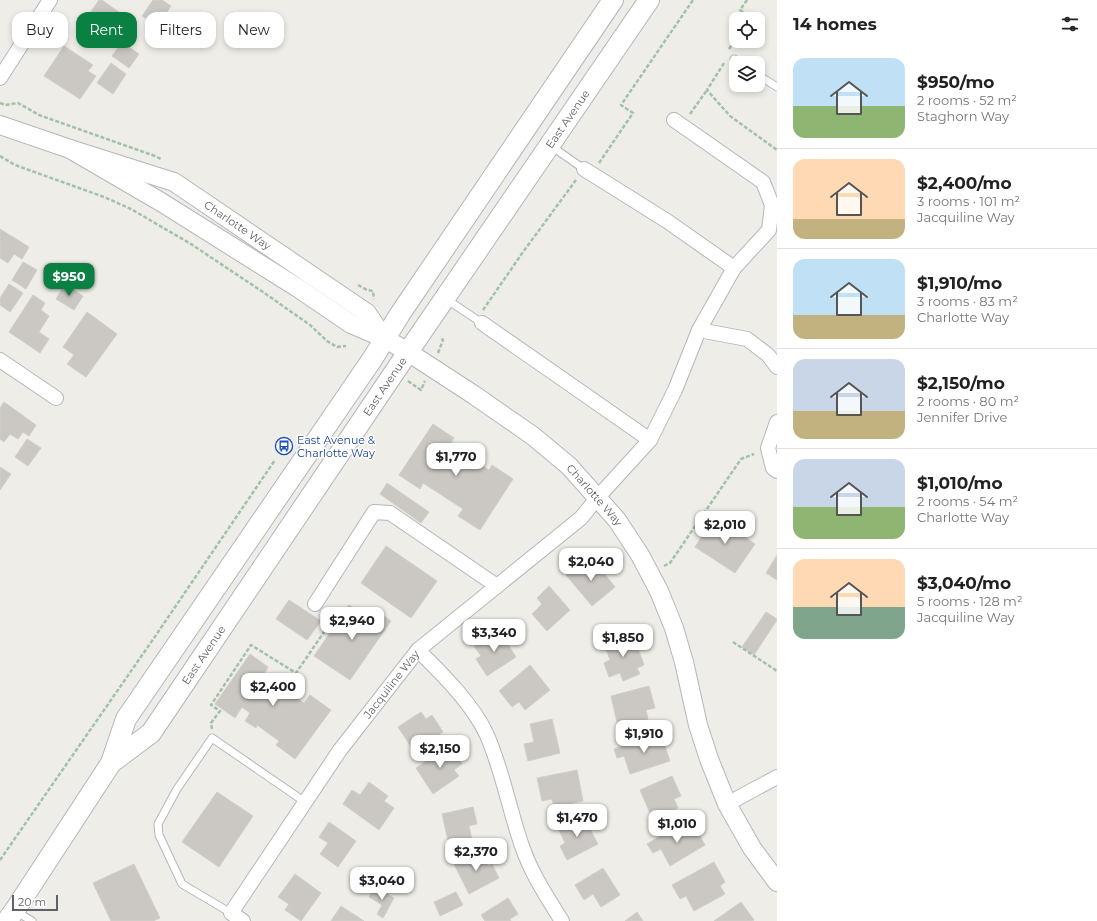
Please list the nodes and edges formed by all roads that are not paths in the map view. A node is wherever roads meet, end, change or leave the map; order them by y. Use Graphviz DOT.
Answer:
graph roads {
  1 [pos="50,0"];
  2 [pos="613,0"];
  3 [pos="649,0"];
  4 [pos="0,78"];
  5 [pos="765,79"];
  6 [pos="777,87"];
  7 [pos="678,123"];
  8 [pos="0,125"];
  9 [pos="550,145"];
  10 [pos="70,149"];
  11 [pos="588,171"];
  12 [pos="734,268"];
  13 [pos="445,298"];
  14 [pos="480,321"];
  15 [pos="699,330"];
  16 [pos="384,338"];
  17 [pos="408,352"];
  18 [pos="0,360"];
  19 [pos="777,367"];
  20 [pos="56,398"];
  21 [pos="777,422"];
  22 [pos="650,440"];
  23 [pos="777,472"];
  24 [pos="598,497"];
  25 [pos="497,586"];
  26 [pos="315,604"];
  27 [pos="418,650"];
  28 [pos="111,762"];
  29 [pos="777,777"];
  30 [pos="305,802"];
  31 [pos="727,804"];
  32 [pos="777,882"];
  33 [pos="231,912"];
  34 [pos="18,918"];
  35 [pos="243,921"];
  36 [pos="562,921"];
  1 -- 4 [label="street"];
  2 -- 16 [label="main road, East Avenue"];
  3 -- 9 [label="main road, East Avenue"];
  5 -- 6 [label="lane"];
  7 -- 12 [label="street, Jacquiline Way"];
  8 -- 10 [label="street, Charlotte Way"];
  9 -- 11 [label="lane"];
  9 -- 13 [label="main road, East Avenue"];
  10 -- 16 [label="street, Charlotte Way"];
  10 -- 16 [label="street, Charlotte Way"];
  11 -- 12 [label="street"];
  12 -- 15 [label="street, Jacquiline Way"];
  13 -- 14 [label="lane"];
  13 -- 17 [label="main road, East Avenue"];
  14 -- 22 [label="street"];
  15 -- 19 [label="street"];
  15 -- 22 [label="street, Jacquiline Way"];
  16 -- 17 [label="street, Charlotte Way"];
  16 -- 28 [label="main road, East Avenue"];
  17 -- 24 [label="street, Charlotte Way"];
  17 -- 28 [label="main road, East Avenue"];
  18 -- 20 [label="street"];
  21 -- 23 [label="street"];
  22 -- 24 [label="street, Jacquiline Way"];
  24 -- 25 [label="street, Jacquiline Way"];
  24 -- 31 [label="street, Charlotte Way"];
  25 -- 26 [label="street"];
  25 -- 27 [label="street, Jacquiline Way"];
  27 -- 30 [label="street, Jacquiline Way"];
  27 -- 36 [label="street"];
  28 -- 34 [label="main road, East Avenue"];
  29 -- 31 [label="street"];
  30 -- 33 [label="street, Jacquiline Way"];
  30 -- 33 [label="lane"];
  31 -- 32 [label="street, Charlotte Way"];
  33 -- 35 [label="street"];
}
